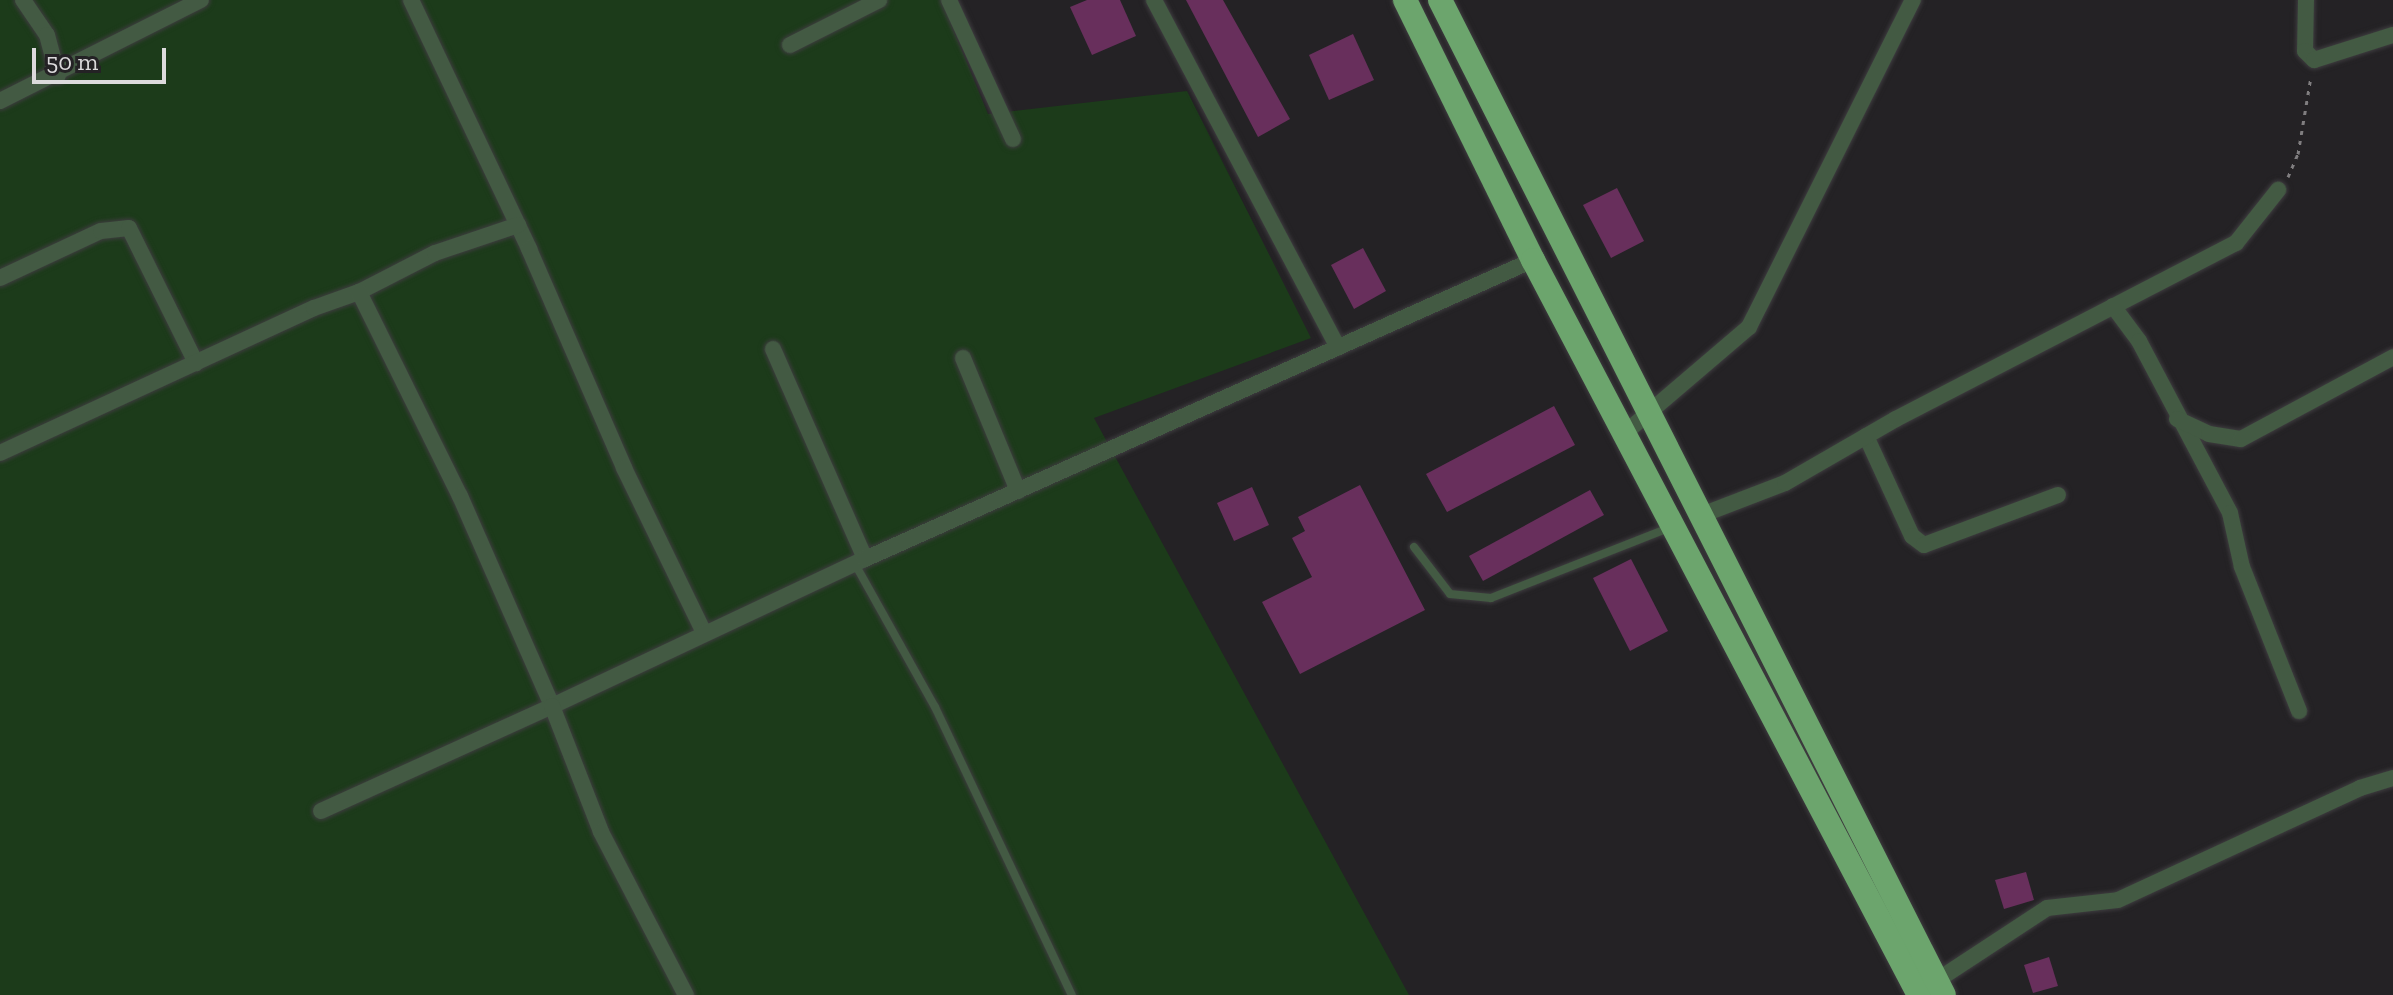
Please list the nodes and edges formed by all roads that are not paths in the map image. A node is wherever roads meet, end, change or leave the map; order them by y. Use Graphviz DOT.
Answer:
graph roads {
  1 [pos="23,0"];
  2 [pos="201,0"];
  3 [pos="411,0"];
  4 [pos="879,0"];
  5 [pos="949,0"];
  6 [pos="1154,0"];
  7 [pos="1405,0"];
  8 [pos="1440,0"];
  9 [pos="1913,0"];
  10 [pos="2306,0"];
  11 [pos="2393,35"];
  12 [pos="790,45"];
  13 [pos="58,76"];
  14 [pos="0,101"];
  15 [pos="1013,139"];
  16 [pos="2278,190"];
  17 [pos="518,225"];
  18 [pos="1533,260"];
  19 [pos="0,278"];
  20 [pos="359,292"];
  21 [pos="2113,306"];
  22 [pos="1338,347"];
  23 [pos="773,349"];
  24 [pos="2393,357"];
  25 [pos="963,358"];
  26 [pos="196,363"];
  27 [pos="1649,415"];
  28 [pos="2176,418"];
  29 [pos="1625,433"];
  30 [pos="1866,436"];
  31 [pos="0,453"];
  32 [pos="1018,491"];
  33 [pos="2058,495"];
  34 [pos="1699,516"];
  35 [pos="1674,526"];
  36 [pos="1414,547"];
  37 [pos="860,561"];
  38 [pos="704,633"];
  39 [pos="552,706"];
  40 [pos="2299,711"];
  41 [pos="2393,778"];
  42 [pos="321,811"];
  43 [pos="1933,990"];
  44 [pos="686,995"];
  45 [pos="1072,995"];
  1 -- 13 [label="street"];
  2 -- 13 [label="street"];
  3 -- 17 [label="street"];
  4 -- 12 [label="street"];
  5 -- 15 [label="street"];
  6 -- 22 [label="street"];
  7 -- 18 [label="highway"];
  8 -- 27 [label="highway"];
  9 -- 27 [label="street"];
  10 -- 11 [label="street"];
  13 -- 14 [label="street"];
  16 -- 21 [label="street"];
  17 -- 20 [label="street"];
  17 -- 38 [label="street"];
  18 -- 22 [label="street"];
  18 -- 29 [label="highway"];
  19 -- 26 [label="street"];
  20 -- 26 [label="street"];
  20 -- 39 [label="street"];
  21 -- 28 [label="street"];
  21 -- 30 [label="street"];
  22 -- 32 [label="street"];
  23 -- 37 [label="street"];
  24 -- 28 [label="street"];
  25 -- 32 [label="street"];
  26 -- 31 [label="street"];
  27 -- 29 [label="street"];
  27 -- 34 [label="highway"];
  28 -- 40 [label="street"];
  29 -- 35 [label="highway"];
  30 -- 33 [label="street"];
  30 -- 34 [label="street"];
  32 -- 37 [label="street"];
  34 -- 43 [label="highway"];
  35 -- 36 [label="lane"];
  35 -- 43 [label="highway"];
  37 -- 38 [label="street"];
  37 -- 45 [label="lane"];
  38 -- 39 [label="street"];
  39 -- 42 [label="street"];
  39 -- 44 [label="street"];
  41 -- 43 [label="street"];
}
